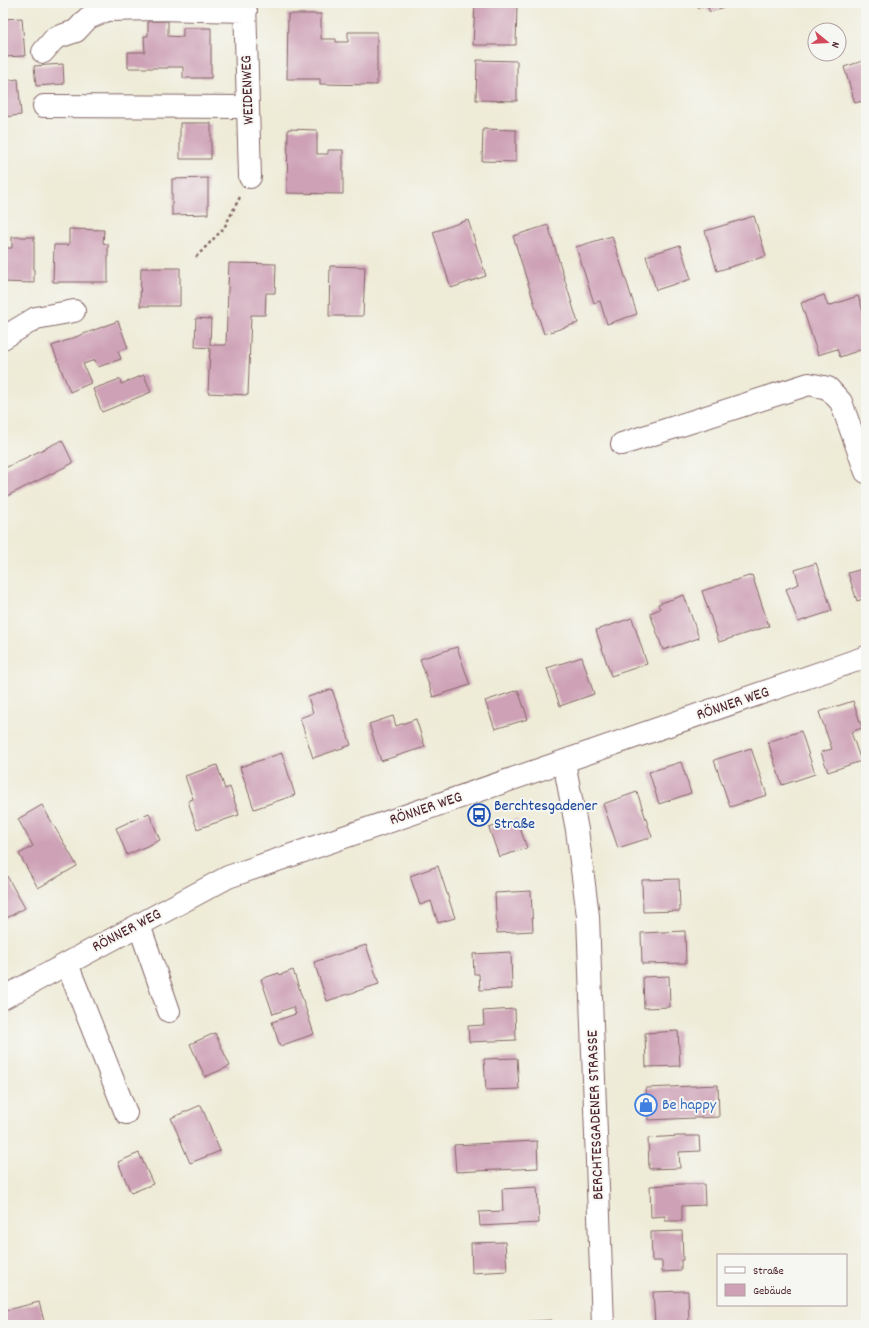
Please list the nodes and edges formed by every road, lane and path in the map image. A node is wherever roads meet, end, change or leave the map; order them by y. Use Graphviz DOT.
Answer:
graph roads {
  1 [pos="246,7"];
  2 [pos="43,52"];
  3 [pos="44,106"];
  4 [pos="248,107"];
  5 [pos="250,177"];
  6 [pos="196,257"];
  7 [pos="74,311"];
  8 [pos="3,338"];
  9 [pos="622,444"];
  10 [pos="866,472"];
  11 [pos="866,657"];
  12 [pos="564,762"];
  13 [pos="138,925"];
  14 [pos="67,964"];
  15 [pos="3,998"];
  16 [pos="169,1012"];
  17 [pos="126,1113"];
  18 [pos="604,1325"];
  1 -- 2 [label="street"];
  1 -- 4 [label="street, WEIDENWEG"];
  3 -- 4 [label="street"];
  4 -- 5 [label="street, WEIDENWEG"];
  5 -- 6 [label="path"];
  7 -- 8 [label="street"];
  9 -- 10 [label="street"];
  11 -- 12 [label="street, RÖNNER WEG"];
  12 -- 13 [label="street, RÖNNER WEG"];
  12 -- 18 [label="street, BERCHTESGADENER STRASSE"];
  13 -- 14 [label="street, RÖNNER WEG"];
  13 -- 16 [label="street"];
  14 -- 15 [label="street, RÖNNER WEG"];
  14 -- 17 [label="street"];
}
